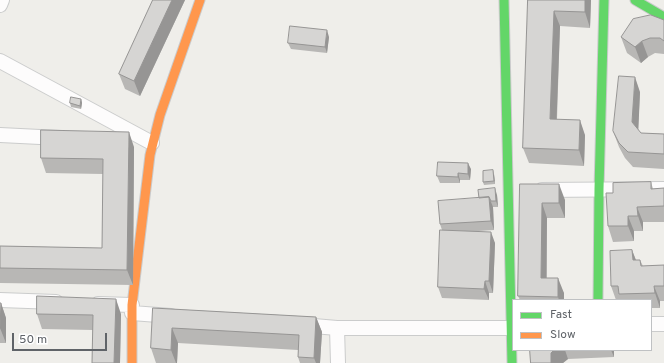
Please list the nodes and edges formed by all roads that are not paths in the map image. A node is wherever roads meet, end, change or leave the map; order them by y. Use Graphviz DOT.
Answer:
graph roads {
  1 [pos="2,0"];
  2 [pos="200,0"];
  3 [pos="504,0"];
  4 [pos="604,0"];
  5 [pos="635,0"];
  6 [pos="0,4"];
  7 [pos="664,17"];
  8 [pos="0,61"];
  9 [pos="0,135"];
  10 [pos="76,139"];
  11 [pos="122,141"];
  12 [pos="152,143"];
  13 [pos="599,188"];
  14 [pos="664,189"];
  15 [pos="508,190"];
  16 [pos="598,299"];
  17 [pos="0,300"];
  18 [pos="70,303"];
  19 [pos="85,303"];
  20 [pos="132,309"];
  21 [pos="187,317"];
  22 [pos="652,324"];
  23 [pos="664,324"];
  24 [pos="290,325"];
  25 [pos="337,328"];
  26 [pos="512,328"];
  27 [pos="132,363"];
  28 [pos="338,363"];
  29 [pos="512,363"];
  1 -- 6 [label="street"];
  2 -- 12 [label="street"];
  3 -- 15 [label="street"];
  4 -- 13 [label="street"];
  5 -- 7 [label="street"];
  8 -- 12 [label="street"];
  9 -- 10 [label="street"];
  11 -- 12 [label="street"];
  12 -- 20 [label="street"];
  13 -- 14 [label="street"];
  13 -- 15 [label="street"];
  13 -- 16 [label="street"];
  15 -- 26 [label="street"];
  17 -- 18 [label="street"];
  19 -- 20 [label="street"];
  20 -- 21 [label="street"];
  20 -- 27 [label="street"];
  22 -- 23 [label="street"];
  24 -- 25 [label="street"];
  25 -- 26 [label="street"];
  25 -- 28 [label="street"];
  26 -- 29 [label="street"];
}
